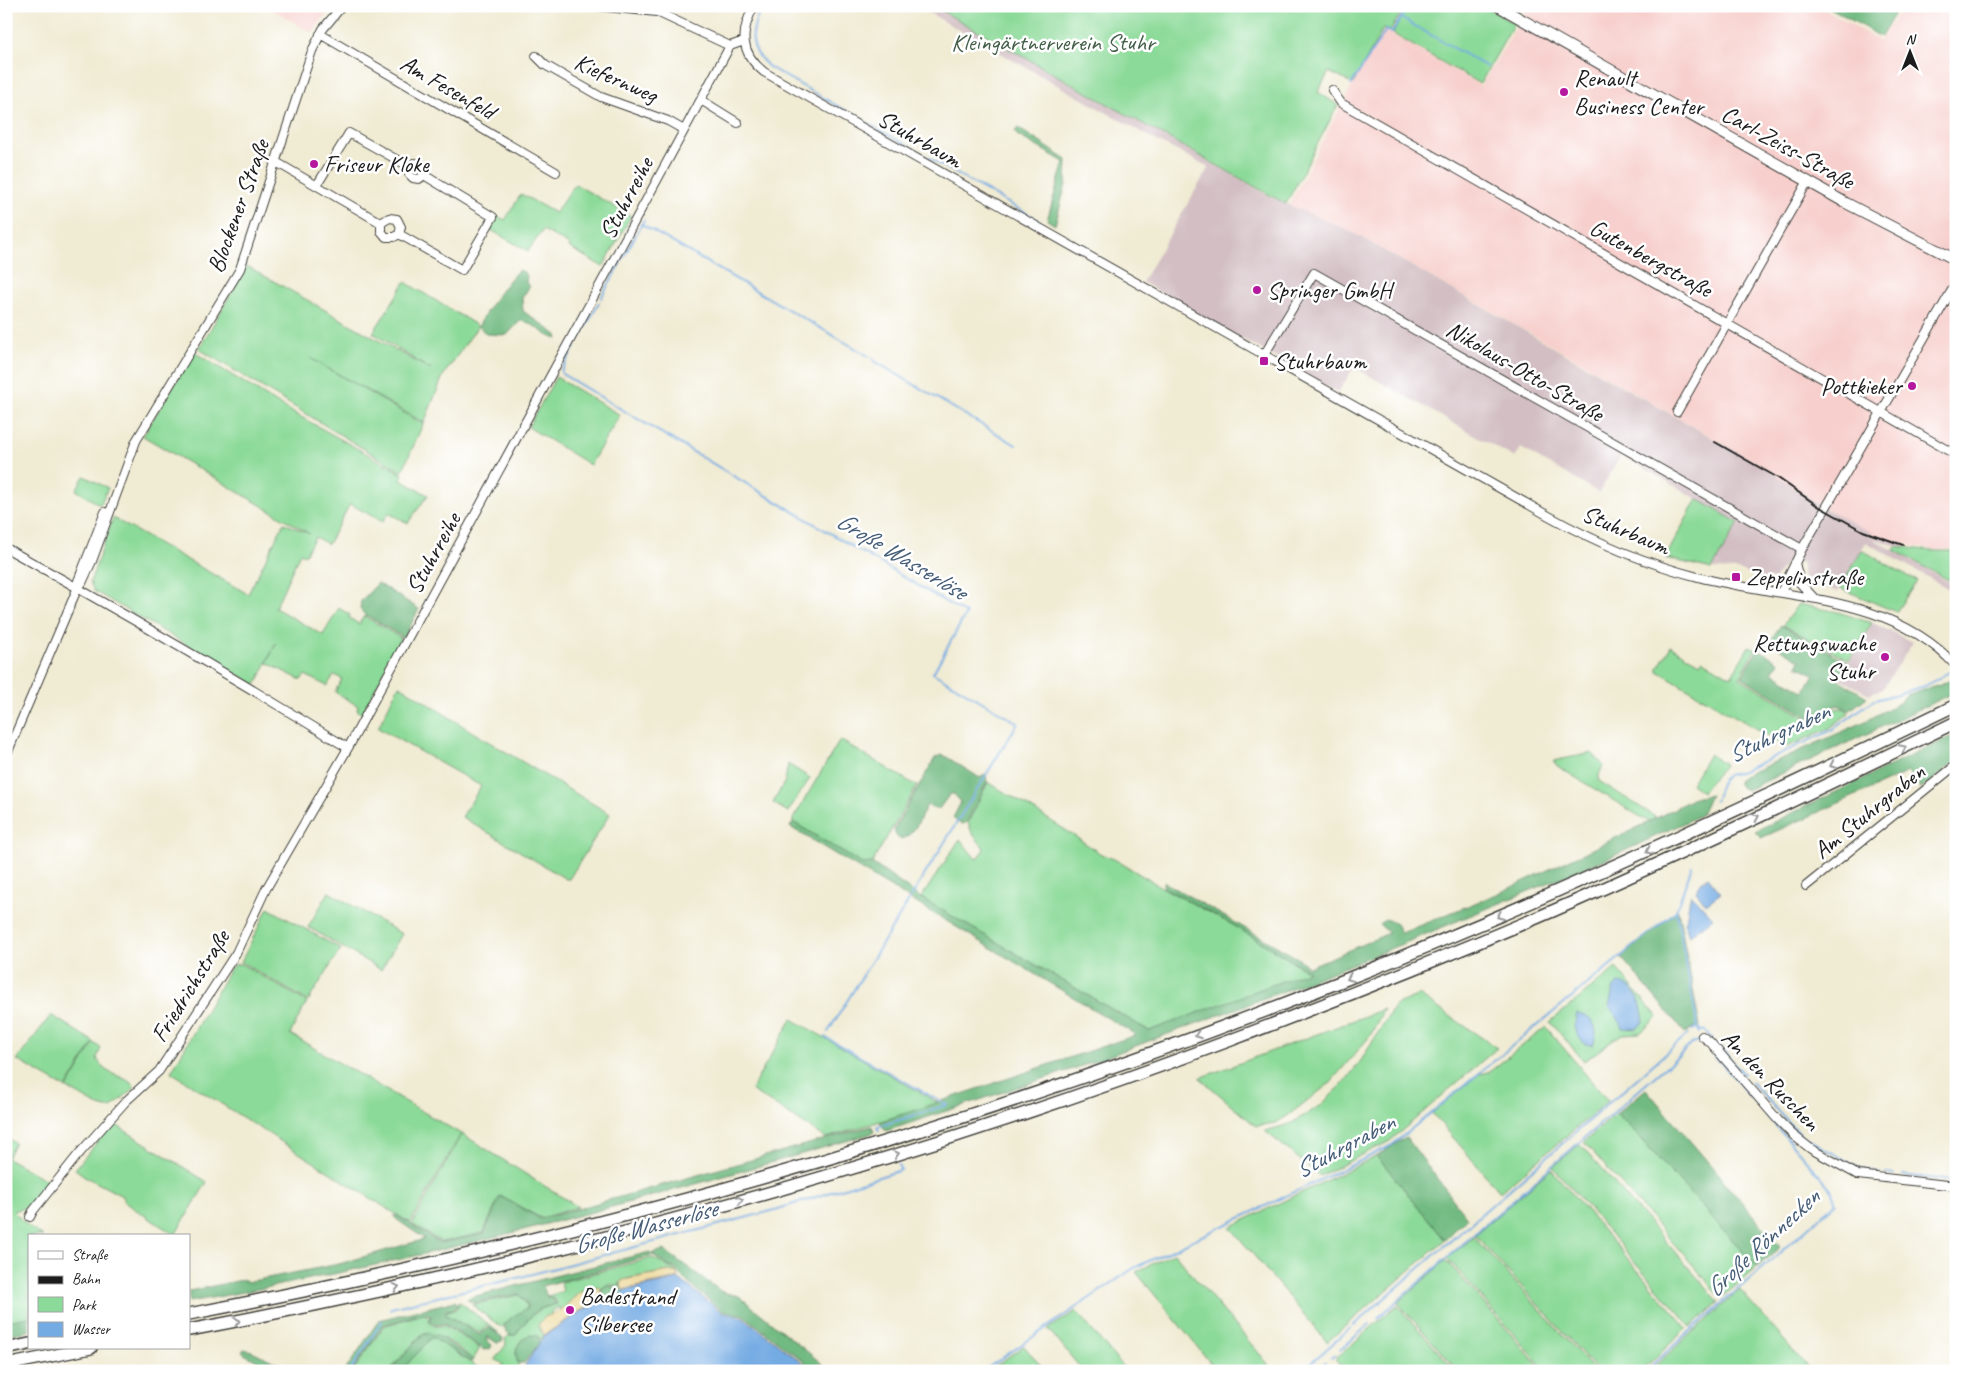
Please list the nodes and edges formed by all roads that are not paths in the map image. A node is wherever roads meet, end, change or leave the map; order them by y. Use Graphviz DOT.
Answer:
graph roads {
  1 [pos="342,6"];
  2 [pos="595,6"];
  3 [pos="754,6"];
  4 [pos="1498,6"];
  5 [pos="636,8"];
  6 [pos="320,34"];
  7 [pos="744,41"];
  8 [pos="730,46"];
  9 [pos="536,56"];
  10 [pos="1332,90"];
  11 [pos="701,100"];
  12 [pos="738,123"];
  13 [pos="684,130"];
  14 [pos="276,162"];
  15 [pos="556,172"];
  16 [pos="1808,182"];
  17 [pos="317,186"];
  18 [pos="381,223"];
  19 [pos="399,234"];
  20 [pos="1956,260"];
  21 [pos="1956,283"];
  22 [pos="1727,323"];
  23 [pos="1264,355"];
  24 [pos="1676,412"];
  25 [pos="1881,412"];
  26 [pos="1956,455"];
  27 [pos="6,548"];
  28 [pos="1802,549"];
  29 [pos="1795,563"];
  30 [pos="78,587"];
  31 [pos="1781,592"];
  32 [pos="1814,598"];
  33 [pos="1954,664"];
  34 [pos="1956,706"];
  35 [pos="1956,722"];
  36 [pos="348,748"];
  37 [pos="6,756"];
  38 [pos="1956,765"];
  39 [pos="1806,886"];
  40 [pos="1702,1036"];
  41 [pos="1956,1186"];
  42 [pos="30,1217"];
  43 [pos="190,1314"];
  44 [pos="190,1330"];
  45 [pos="28,1344"];
  46 [pos="6,1349"];
  47 [pos="80,1350"];
  48 [pos="6,1364"];
  1 -- 6 [label="street, Blockener Straße"];
  2 -- 5 [label="street"];
  3 -- 7 [label="street"];
  4 -- 16 [label="main road, Carl-Zeiss-Straße"];
  5 -- 8 [label="street"];
  6 -- 14 [label="street, Blockener Straße"];
  6 -- 15 [label="street, Am Fesenfeld"];
  7 -- 8 [label="street"];
  7 -- 23 [label="street, Stuhrbaum"];
  8 -- 11 [label="street, Stuhrreihe"];
  9 -- 13 [label="street, Kiefernweg"];
  10 -- 22 [label="street, Gutenbergstraße"];
  11 -- 12 [label="street"];
  11 -- 13 [label="street, Stuhrreihe"];
  13 -- 36 [label="street, Stuhrreihe"];
  14 -- 17 [label="street"];
  14 -- 30 [label="street, Blockener Straße"];
  16 -- 20 [label="main road, Carl-Zeiss-Straße"];
  16 -- 22 [label="street"];
  17 -- 18 [label="street"];
  17 -- 19 [label="street"];
  18 -- 19 [label="street"];
  18 -- 19 [label="street"];
  21 -- 25 [label="street"];
  22 -- 24 [label="street"];
  22 -- 25 [label="street, Gutenbergstraße"];
  23 -- 28 [label="street, Nikolaus-Otto-Straße"];
  23 -- 31 [label="street, Stuhrbaum"];
  25 -- 26 [label="street, Gutenbergstraße"];
  25 -- 28 [label="street"];
  27 -- 30 [label="street"];
  28 -- 29 [label="street"];
  29 -- 31 [label="street"];
  29 -- 32 [label="street"];
  30 -- 36 [label="street"];
  30 -- 37 [label="street, Blockener Straße"];
  31 -- 32 [label="street, Stuhrbaum"];
  32 -- 33 [label="street, Stuhrbaum"];
  34 -- 43 [label="highway, one-way"];
  44 -- 35 [label="highway, one-way"];
  36 -- 42 [label="street, Friedrichstraße"];
  38 -- 39 [label="street, Am Stuhrgraben"];
  40 -- 41 [label="street, An den Ruschen"];
  45 -- 46 [label="highway"];
  47 -- 48 [label="highway"];
}
